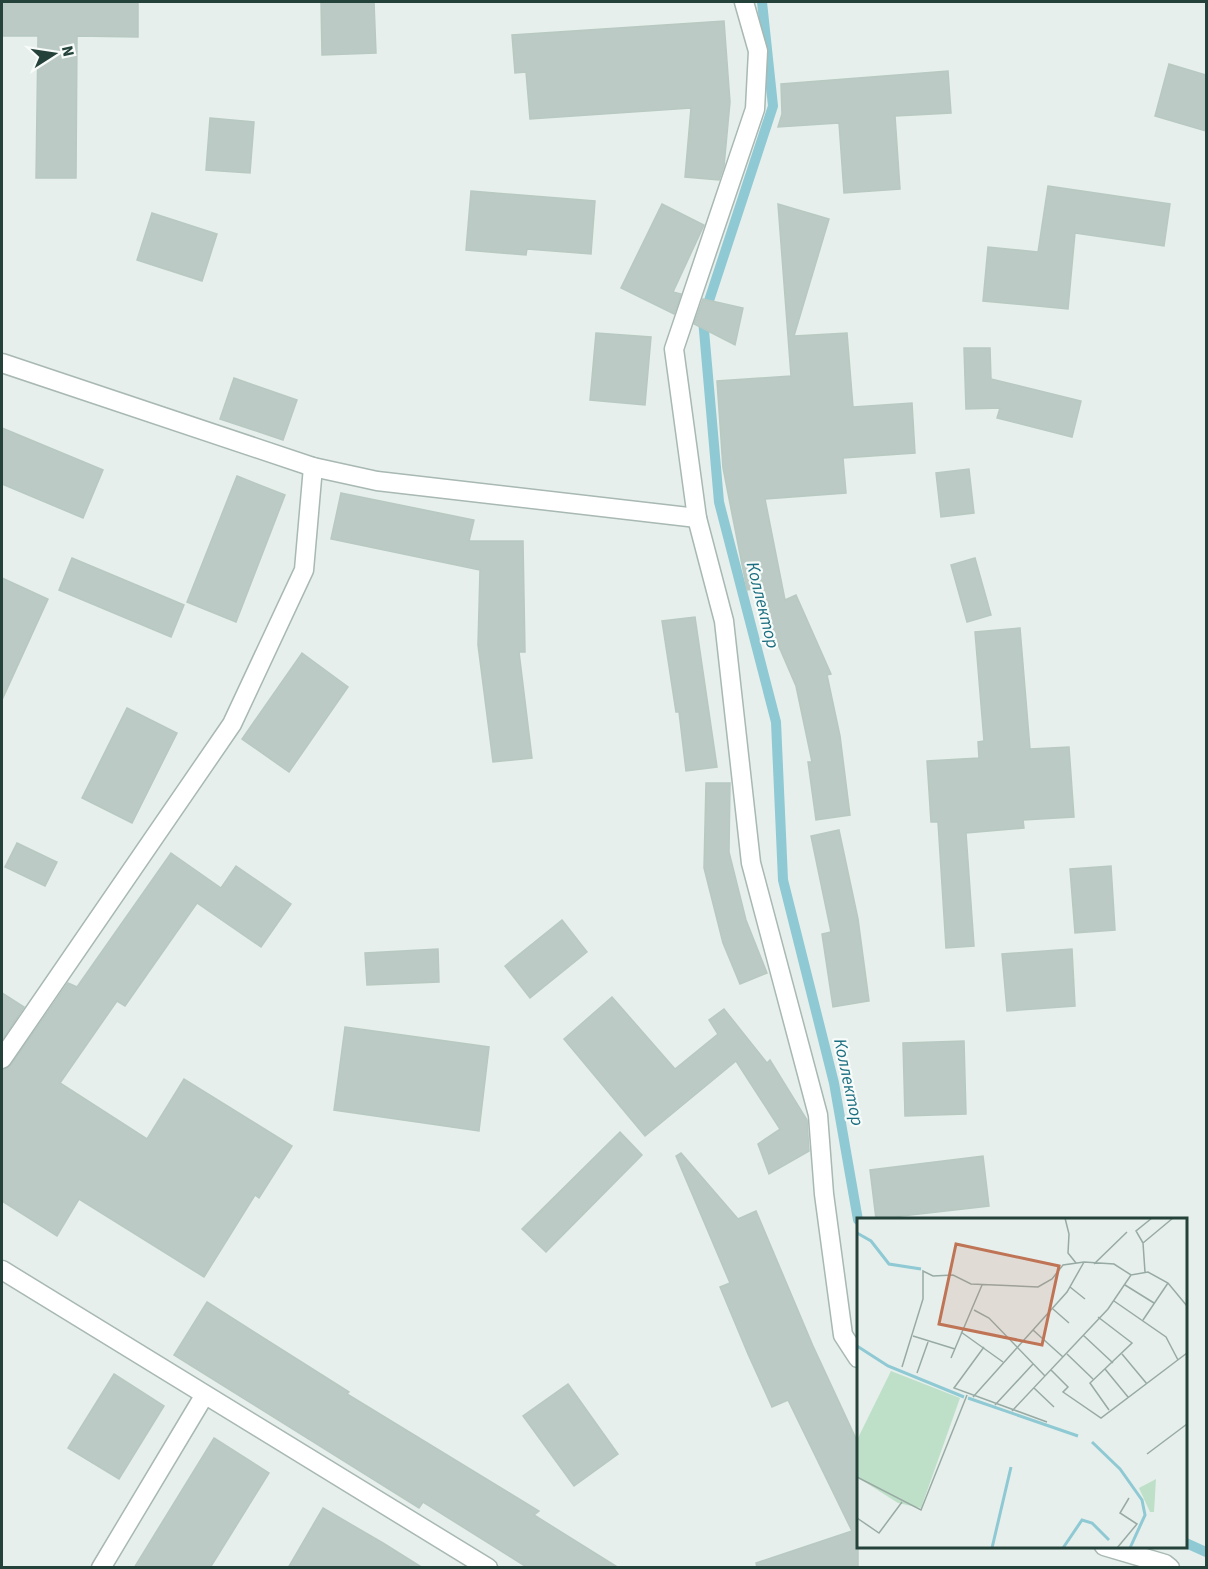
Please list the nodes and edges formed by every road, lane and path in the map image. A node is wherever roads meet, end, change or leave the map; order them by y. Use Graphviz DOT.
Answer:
graph roads {
  1 [pos="744,2"];
  2 [pos="2,363"];
  3 [pos="313,467"];
  4 [pos="697,518"];
  5 [pos="2,1059"];
  6 [pos="2,1270"];
  7 [pos="857,1356"];
  8 [pos="204,1396"];
  9 [pos="1111,1548"];
  10 [pos="101,1568"];
  11 [pos="488,1568"];
  12 [pos="1170,1568"];
  1 -- 4 [label="street"];
  2 -- 3 [label="street"];
  3 -- 4 [label="street"];
  3 -- 5 [label="street"];
  4 -- 7 [label="street"];
  6 -- 8 [label="street"];
  8 -- 10 [label="street"];
  8 -- 11 [label="street"];
  9 -- 12 [label="street"];
}
